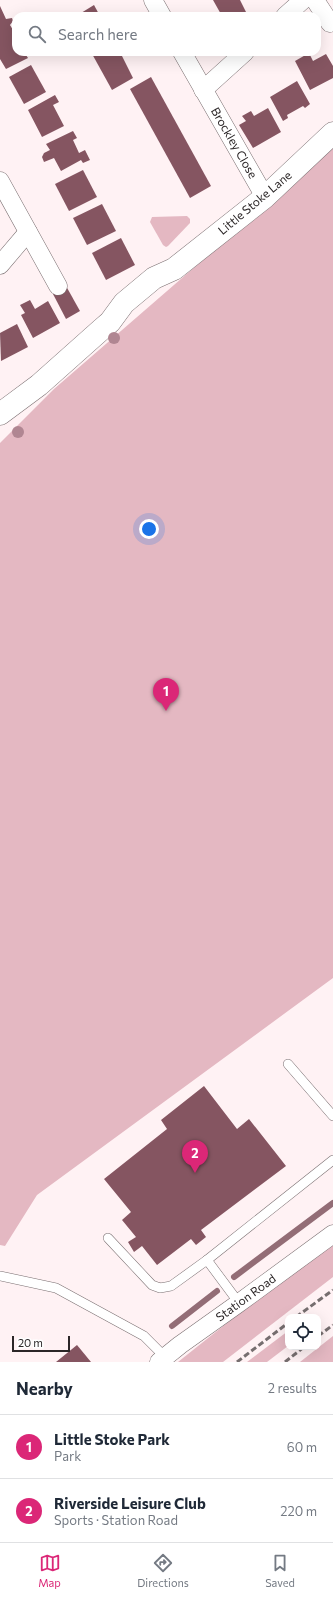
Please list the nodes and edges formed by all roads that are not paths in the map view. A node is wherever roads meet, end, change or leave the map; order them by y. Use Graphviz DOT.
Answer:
graph roads {
  1 [pos="153,0"];
  2 [pos="303,0"];
  3 [pos="315,0"];
  4 [pos="160,12"];
  5 [pos="290,12"];
  6 [pos="330,23"];
  7 [pos="184,56"];
  8 [pos="241,56"];
  9 [pos="203,90"];
  10 [pos="333,133"];
  11 [pos="0,181"];
  12 [pos="265,197"];
  13 [pos="28,232"];
  14 [pos="0,265"];
  15 [pos="58,286"];
  16 [pos="0,414"];
  17 [pos="288,1064"];
  18 [pos="333,1116"];
  19 [pos="333,1160"];
  20 [pos="333,1234"];
  21 [pos="108,1238"];
  22 [pos="207,1260"];
  23 [pos="0,1276"];
  24 [pos="240,1303"];
  25 [pos="162,1360"];
  1 -- 4 [label="street"];
  2 -- 5 [label="street"];
  3 -- 6 [label="street"];
  7 -- 9 [label="street, Brockley Close"];
  8 -- 9 [label="street"];
  9 -- 12 [label="street, Brockley Close"];
  10 -- 12 [label="street, Little Stoke Lane"];
  11 -- 13 [label="street"];
  12 -- 16 [label="street, Little Stoke Lane"];
  13 -- 14 [label="street"];
  13 -- 15 [label="street"];
  17 -- 18 [label="lane"];
  19 -- 22 [label="lane"];
  20 -- 24 [label="street, Station Road"];
  21 -- 22 [label="lane"];
  22 -- 24 [label="lane"];
  23 -- 25 [label="lane"];
  24 -- 25 [label="street, Station Road"];
}
